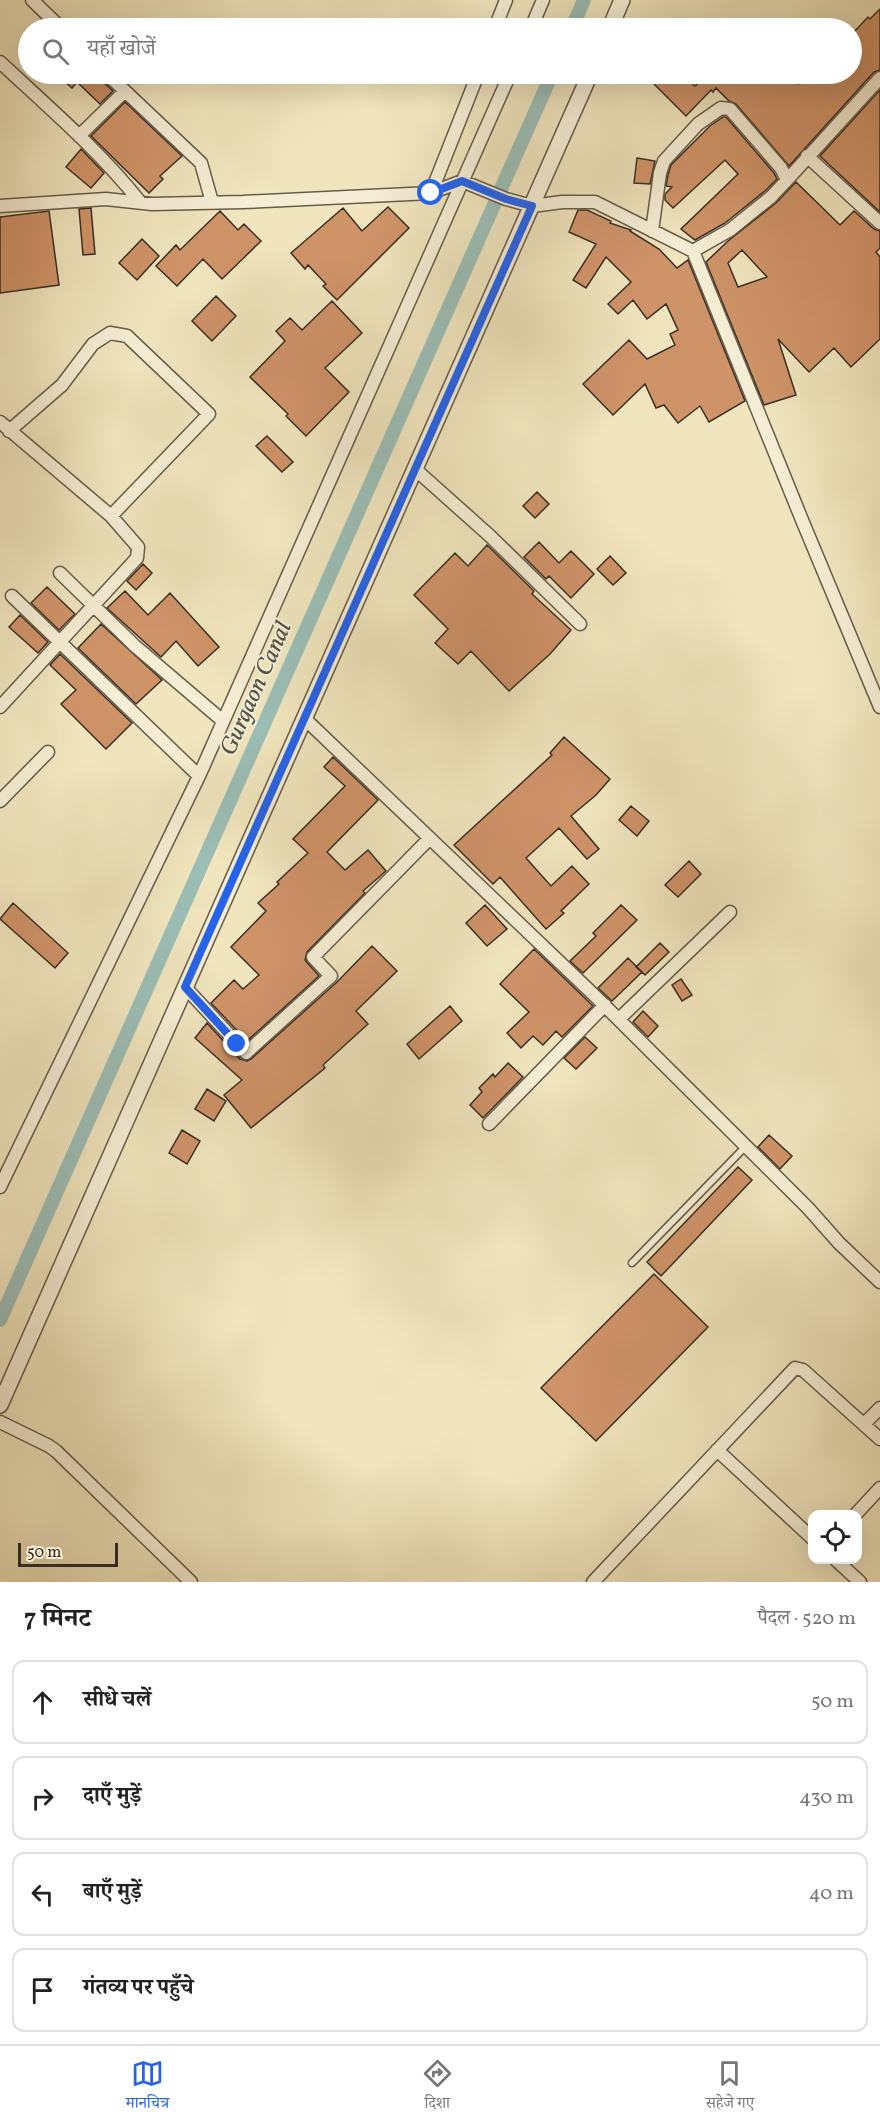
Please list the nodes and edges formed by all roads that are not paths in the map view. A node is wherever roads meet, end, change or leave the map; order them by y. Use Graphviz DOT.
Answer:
graph roads {
  1 [pos="32,0"];
  2 [pos="506,0"];
  3 [pos="543,0"];
  4 [pos="622,0"];
  5 [pos="51,18"];
  6 [pos="499,18"];
  7 [pos="535,18"];
  8 [pos="614,18"];
  9 [pos="0,62"];
  10 [pos="880,78"];
  11 [pos="18,79"];
  12 [pos="23,84"];
  13 [pos="118,84"];
  14 [pos="474,84"];
  15 [pos="506,84"];
  16 [pos="586,84"];
  17 [pos="125,91"];
  18 [pos="79,136"];
  19 [pos="807,156"];
  20 [pos="786,180"];
  21 [pos="462,181"];
  22 [pos="431,193"];
  23 [pos="140,202"];
  24 [pos="212,202"];
  25 [pos="0,206"];
  26 [pos="532,206"];
  27 [pos="880,223"];
  28 [pos="652,231"];
  29 [pos="693,251"];
  30 [pos="4,427"];
  31 [pos="415,469"];
  32 [pos="111,516"];
  33 [pos="60,573"];
  34 [pos="12,596"];
  35 [pos="94,606"];
  36 [pos="580,624"];
  37 [pos="60,641"];
  38 [pos="0,707"];
  39 [pos="880,707"];
  40 [pos="304,718"];
  41 [pos="223,721"];
  42 [pos="48,752"];
  43 [pos="200,776"];
  44 [pos="0,801"];
  45 [pos="430,838"];
  46 [pos="730,912"];
  47 [pos="185,987"];
  48 [pos="604,1005"];
  49 [pos="619,1019"];
  50 [pos="489,1124"];
  51 [pos="746,1146"];
  52 [pos="0,1187"];
  53 [pos="632,1263"];
  54 [pos="880,1282"];
  55 [pos="0,1405"];
  56 [pos="880,1408"];
  57 [pos="0,1422"];
  58 [pos="864,1424"];
  59 [pos="880,1439"];
  60 [pos="717,1450"];
  61 [pos="880,1488"];
  62 [pos="860,1510"];
  63 [pos="808,1533"];
  64 [pos="840,1564"];
  65 [pos="191,1582"];
  66 [pos="593,1582"];
  67 [pos="860,1582"];
  1 -- 5 [label="street"];
  2 -- 6 [label="street"];
  3 -- 7 [label="street"];
  4 -- 8 [label="street"];
  9 -- 11 [label="street"];
  10 -- 19 [label="street"];
  12 -- 18 [label="street"];
  13 -- 17 [label="street"];
  14 -- 22 [label="street"];
  15 -- 21 [label="street"];
  16 -- 26 [label="street"];
  17 -- 18 [label="street"];
  17 -- 24 [label="street"];
  18 -- 23 [label="street"];
  19 -- 20 [label="street"];
  19 -- 27 [label="street"];
  20 -- 28 [label="street"];
  20 -- 29 [label="street"];
  21 -- 22 [label="street"];
  21 -- 26 [label="street"];
  21 -- 41 [label="street"];
  22 -- 24 [label="street"];
  23 -- 24 [label="street"];
  23 -- 25 [label="street"];
  26 -- 28 [label="street"];
  26 -- 31 [label="street"];
  28 -- 29 [label="street"];
  29 -- 39 [label="street"];
  30 -- 32 [label="street"];
  30 -- 32 [label="street"];
  31 -- 36 [label="street"];
  31 -- 40 [label="street"];
  32 -- 35 [label="street"];
  33 -- 35 [label="street"];
  34 -- 37 [label="street"];
  35 -- 37 [label="street"];
  35 -- 41 [label="street"];
  37 -- 38 [label="street"];
  37 -- 43 [label="street"];
  40 -- 45 [label="street"];
  40 -- 47 [label="street"];
  41 -- 43 [label="street"];
  42 -- 44 [label="street"];
  43 -- 52 [label="street"];
  45 -- 47 [label="street"];
  45 -- 48 [label="street"];
  46 -- 49 [label="street"];
  47 -- 55 [label="street"];
  48 -- 49 [label="street"];
  48 -- 50 [label="street"];
  49 -- 51 [label="street"];
  51 -- 53 [label="lane"];
  51 -- 54 [label="street"];
  56 -- 58 [label="street"];
  57 -- 65 [label="street"];
  58 -- 59 [label="street"];
  58 -- 60 [label="street"];
  60 -- 63 [label="street"];
  60 -- 66 [label="street"];
  61 -- 62 [label="street"];
  64 -- 67 [label="street"];
}
